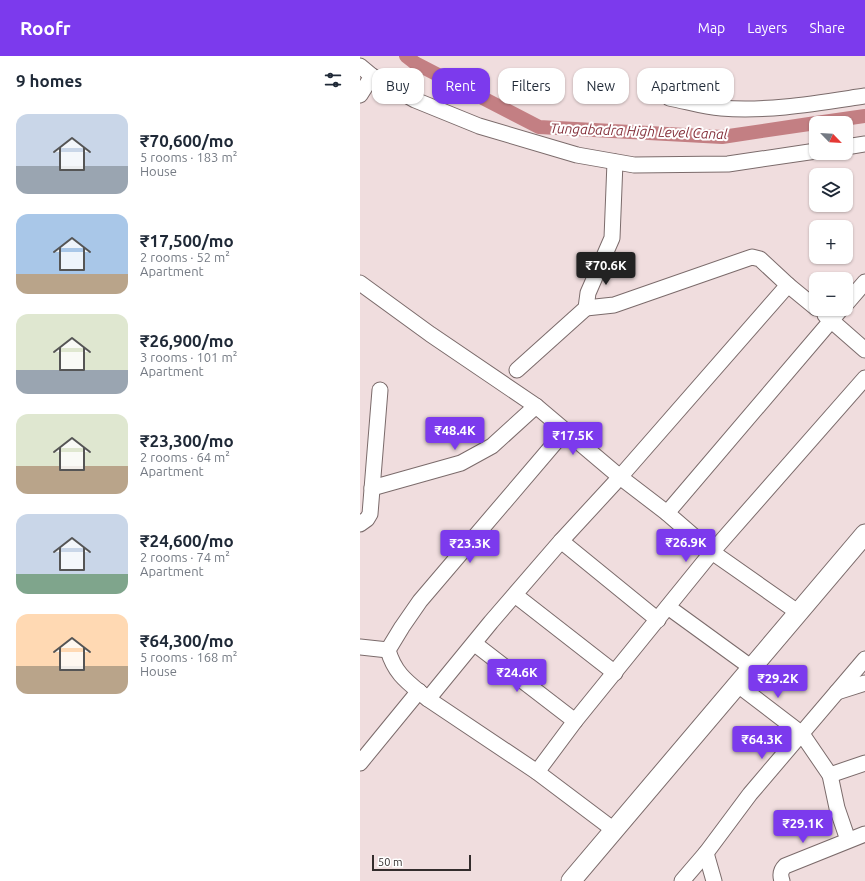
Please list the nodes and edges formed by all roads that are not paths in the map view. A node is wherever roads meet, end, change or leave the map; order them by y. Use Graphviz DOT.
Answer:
graph roads {
  1 [pos="360,66"];
  2 [pos="372,76"];
  3 [pos="360,95"];
  4 [pos="865,96"];
  5 [pos="424,104"];
  6 [pos="699,104"];
  7 [pos="865,144"];
  8 [pos="853,146"];
  9 [pos="809,152"];
  10 [pos="616,162"];
  11 [pos="865,282"];
  12 [pos="360,283"];
  13 [pos="788,285"];
  14 [pos="853,296"];
  15 [pos="809,302"];
  16 [pos="586,308"];
  17 [pos="825,316"];
  18 [pos="835,316"];
  19 [pos="831,321"];
  20 [pos="865,350"];
  21 [pos="517,370"];
  22 [pos="865,378"];
  23 [pos="380,390"];
  24 [pos="536,406"];
  25 [pos="565,431"];
  26 [pos="620,477"];
  27 [pos="372,488"];
  28 [pos="667,513"];
  29 [pos="360,524"];
  30 [pos="865,534"];
  31 [pos="561,541"];
  32 [pos="712,552"];
  33 [pos="515,595"];
  34 [pos="668,608"];
  35 [pos="799,613"];
  36 [pos="658,620"];
  37 [pos="475,644"];
  38 [pos="360,647"];
  39 [pos="388,650"];
  40 [pos="865,659"];
  41 [pos="752,668"];
  42 [pos="615,673"];
  43 [pos="865,683"];
  44 [pos="738,685"];
  45 [pos="837,692"];
  46 [pos="424,695"];
  47 [pos="575,721"];
  48 [pos="802,734"];
  49 [pos="360,763"];
  50 [pos="865,763"];
  51 [pos="537,772"];
  52 [pos="830,775"];
  53 [pos="614,830"];
  54 [pos="865,834"];
  55 [pos="848,840"];
  56 [pos="706,853"];
  57 [pos="571,881"];
  58 [pos="682,881"];
  59 [pos="714,881"];
  60 [pos="782,881"];
  1 -- 2 [label="street"];
  2 -- 3 [label="street"];
  4 -- 6 [label="street"];
  5 -- 10 [label="street"];
  7 -- 8 [label="street"];
  9 -- 10 [label="street"];
  10 -- 16 [label="street"];
  11 -- 14 [label="street"];
  12 -- 24 [label="street"];
  13 -- 15 [label="street"];
  13 -- 16 [label="street"];
  13 -- 26 [label="street"];
  16 -- 21 [label="street"];
  17 -- 19 [label="street"];
  18 -- 19 [label="street"];
  19 -- 20 [label="street"];
  19 -- 28 [label="street"];
  22 -- 32 [label="street"];
  23 -- 27 [label="street"];
  24 -- 25 [label="street"];
  24 -- 27 [label="street"];
  25 -- 26 [label="street"];
  25 -- 39 [label="street"];
  26 -- 28 [label="street"];
  26 -- 31 [label="street"];
  27 -- 29 [label="street"];
  28 -- 32 [label="street"];
  30 -- 35 [label="main road"];
  31 -- 33 [label="street"];
  31 -- 36 [label="street"];
  32 -- 34 [label="street"];
  32 -- 35 [label="street"];
  33 -- 37 [label="street"];
  33 -- 42 [label="street"];
  34 -- 36 [label="street"];
  34 -- 41 [label="street"];
  35 -- 41 [label="main road"];
  36 -- 42 [label="street"];
  37 -- 46 [label="street"];
  37 -- 47 [label="street"];
  38 -- 39 [label="street"];
  39 -- 46 [label="street"];
  40 -- 45 [label="street"];
  41 -- 44 [label="main road"];
  42 -- 47 [label="street"];
  43 -- 45 [label="street"];
  44 -- 48 [label="street"];
  44 -- 53 [label="main road"];
  45 -- 48 [label="street"];
  46 -- 49 [label="street"];
  46 -- 51 [label="street"];
  47 -- 51 [label="street"];
  48 -- 52 [label="street"];
  48 -- 56 [label="street"];
  50 -- 52 [label="street"];
  51 -- 53 [label="street"];
  52 -- 55 [label="street"];
  53 -- 57 [label="main road"];
  54 -- 55 [label="street"];
  55 -- 60 [label="street"];
  56 -- 58 [label="street"];
  56 -- 59 [label="street"];
}
